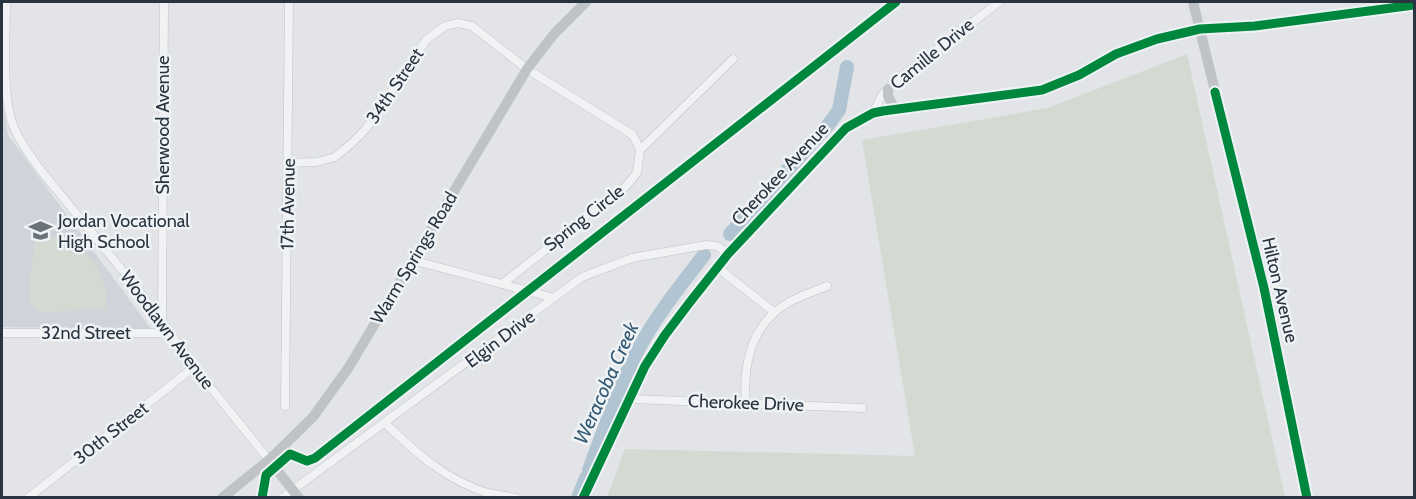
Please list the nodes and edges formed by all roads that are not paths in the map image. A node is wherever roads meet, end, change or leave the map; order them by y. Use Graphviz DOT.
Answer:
graph roads {
  1 [pos="6,2"];
  2 [pos="164,2"];
  3 [pos="289,2"];
  4 [pos="586,2"];
  5 [pos="999,2"];
  6 [pos="1192,2"];
  7 [pos="1414,5"];
  8 [pos="1200,29"];
  9 [pos="733,59"];
  10 [pos="527,69"];
  11 [pos="888,89"];
  12 [pos="895,109"];
  13 [pos="873,113"];
  14 [pos="640,150"];
  15 [pos="288,163"];
  16 [pos="728,254"];
  17 [pos="412,260"];
  18 [pos="718,268"];
  19 [pos="502,284"];
  20 [pos="827,285"];
  21 [pos="554,298"];
  22 [pos="774,312"];
  23 [pos="162,321"];
  24 [pos="2,333"];
  25 [pos="170,333"];
  26 [pos="194,368"];
  27 [pos="631,399"];
  28 [pos="746,403"];
  29 [pos="285,406"];
  30 [pos="862,408"];
  31 [pos="385,423"];
  32 [pos="269,460"];
  33 [pos="296,494"];
  34 [pos="28,498"];
  35 [pos="222,498"];
  36 [pos="282,498"];
  37 [pos="516,498"];
  38 [pos="584,498"];
  39 [pos="1307,498"];
  1 -- 23 [label="street, Woodlawn Avenue"];
  2 -- 23 [label="street, Sherwood Avenue"];
  3 -- 15 [label="street, 17th Avenue"];
  4 -- 10 [label="street, Warm Springs Road"];
  5 -- 11 [label="street, Camille Drive"];
  6 -- 8 [label="street, Hilton Avenue"];
  7 -- 8 [label="street, Cherokee Avenue"];
  8 -- 12 [label="street, Cherokee Avenue"];
  8 -- 39 [label="street, Hilton Avenue"];
  9 -- 14 [label="street"];
  10 -- 14 [label="street"];
  10 -- 15 [label="street, 34th Street"];
  10 -- 17 [label="street, Warm Springs Road"];
  11 -- 12 [label="street"];
  11 -- 13 [label="street, Camille Drive"];
  12 -- 13 [label="street, Cherokee Avenue"];
  13 -- 16 [label="street, Cherokee Avenue"];
  14 -- 19 [label="street, Spring Circle"];
  15 -- 29 [label="street, 17th Avenue"];
  16 -- 18 [label="street, Cherokee Avenue"];
  16 -- 21 [label="street, Elgin Drive"];
  17 -- 19 [label="street"];
  17 -- 32 [label="street, Warm Springs Road"];
  18 -- 22 [label="street"];
  18 -- 27 [label="street, Cherokee Avenue"];
  19 -- 21 [label="street"];
  20 -- 22 [label="street"];
  21 -- 31 [label="street, Elgin Drive"];
  22 -- 28 [label="street"];
  23 -- 25 [label="street, Woodlawn Avenue"];
  24 -- 25 [label="street, 32nd Street"];
  25 -- 26 [label="street, Woodlawn Avenue"];
  26 -- 32 [label="street, Woodlawn Avenue"];
  26 -- 34 [label="street, 30th Street"];
  27 -- 28 [label="street, Cherokee Drive"];
  27 -- 38 [label="street, Cherokee Avenue"];
  28 -- 30 [label="street, Cherokee Drive"];
  31 -- 33 [label="street, Elgin Drive"];
  31 -- 37 [label="street"];
  32 -- 33 [label="street"];
  32 -- 35 [label="street, Warm Springs Road"];
  33 -- 36 [label="street, Elgin Drive"];
}
